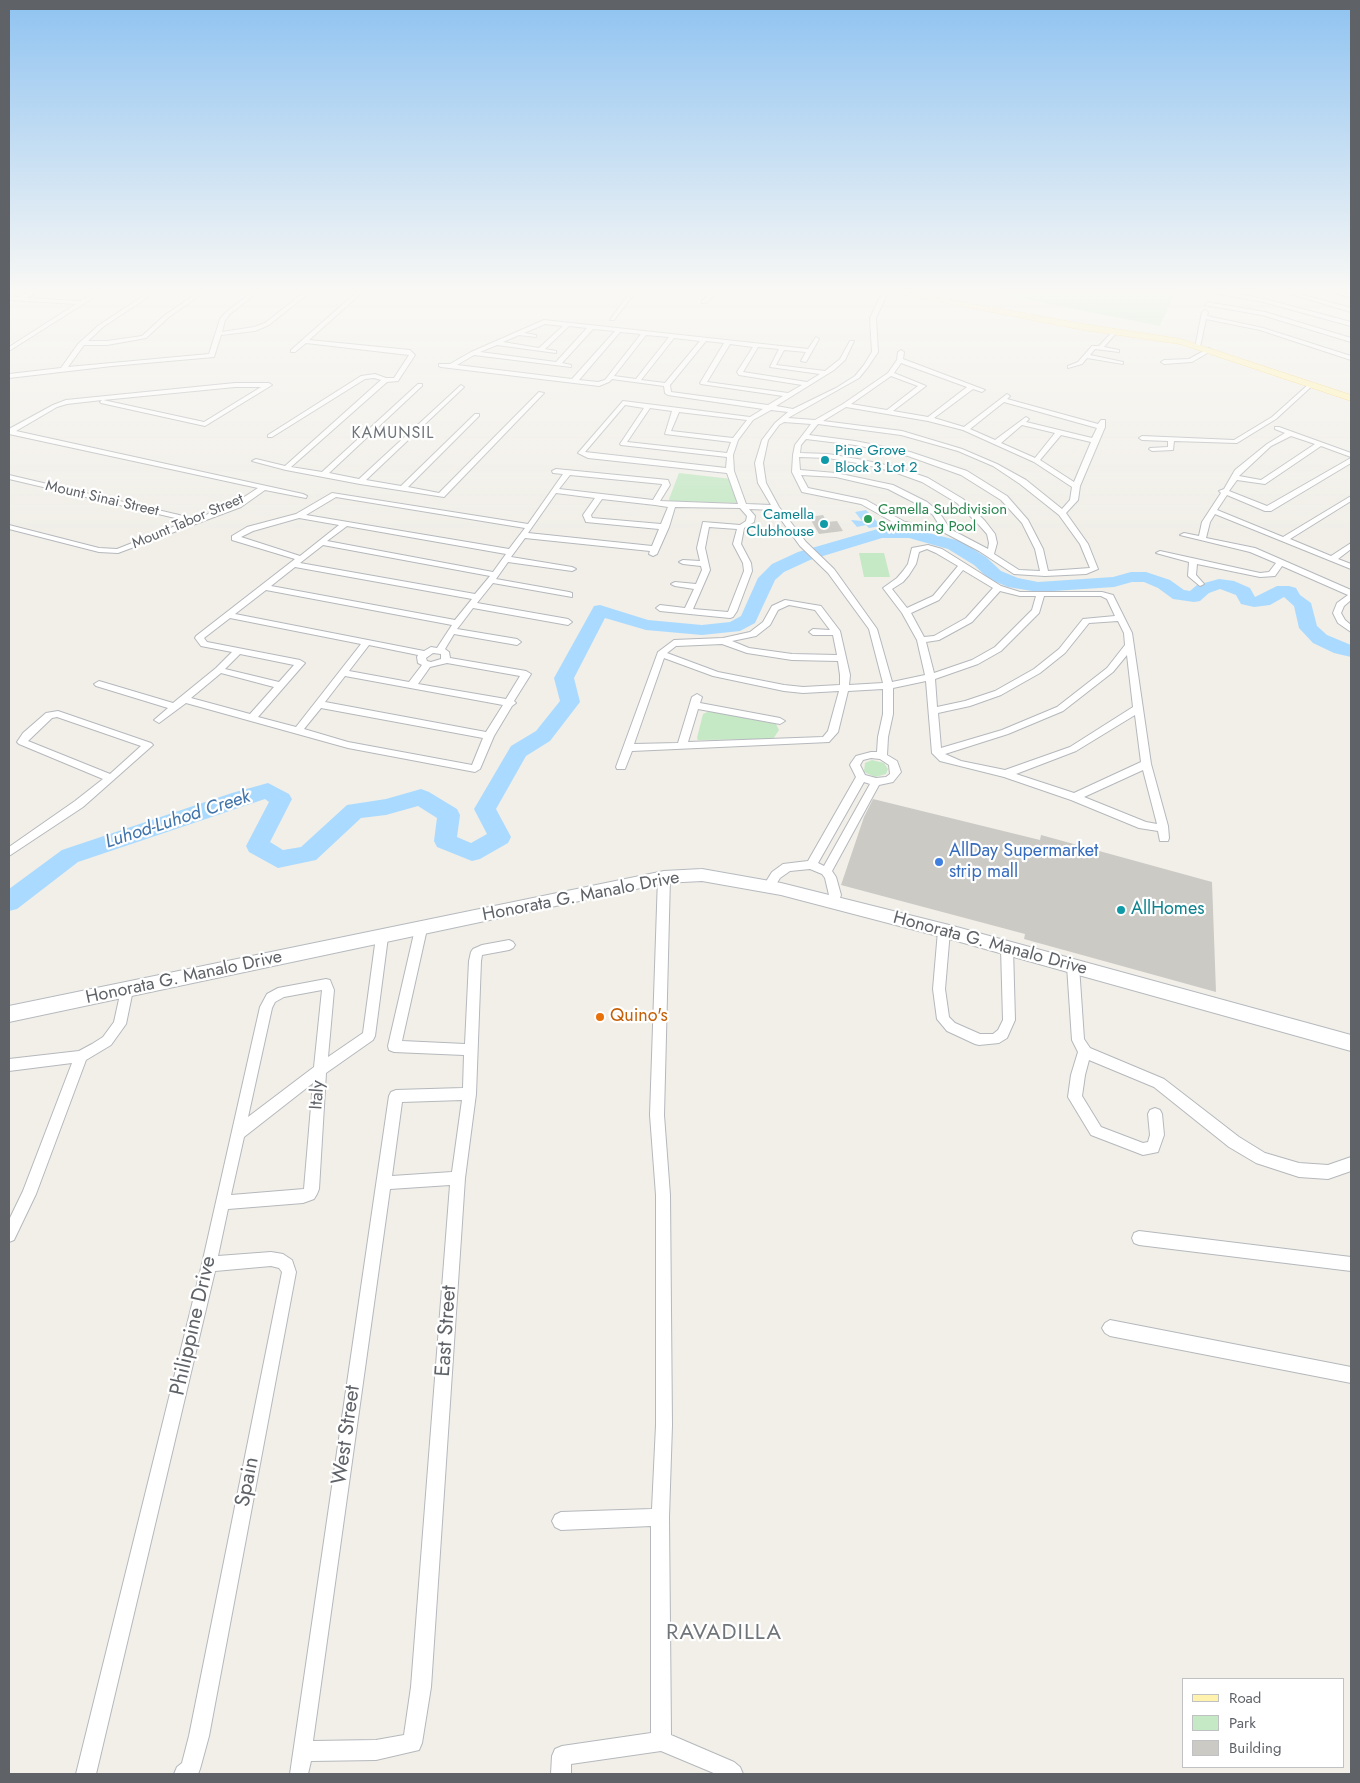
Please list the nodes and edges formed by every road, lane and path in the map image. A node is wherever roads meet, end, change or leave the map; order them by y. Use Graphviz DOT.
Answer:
graph roads {
  1 [pos="44,372"];
  2 [pos="401,372"];
  3 [pos="508,372"];
  4 [pos="582,372"];
  5 [pos="614,372"];
  6 [pos="645,372"];
  7 [pos="677,372"];
  8 [pos="710,372"];
  9 [pos="740,372"];
  10 [pos="820,372"];
  11 [pos="861,372"];
  12 [pos="932,372"];
  13 [pos="1273,372"];
  14 [pos="826,373"];
  15 [pos="890,374"];
  16 [pos="9,376"];
  17 [pos="610,377"];
  18 [pos="385,380"];
  19 [pos="574,381"];
  20 [pos="637,382"];
  21 [pos="809,384"];
  22 [pos="420,385"];
  23 [pos="666,385"];
  24 [pos="1310,385"];
  25 [pos="461,387"];
  26 [pos="971,387"];
  27 [pos="982,390"];
  28 [pos="541,393"];
  29 [pos="788,395"];
  30 [pos="1351,398"];
  31 [pos="95,399"];
  32 [pos="648,406"];
  33 [pos="769,406"];
  34 [pos="845,406"];
  35 [pos="676,410"];
  36 [pos="794,410"];
  37 [pos="888,412"];
  38 [pos="477,414"];
  39 [pos="711,415"];
  40 [pos="750,419"];
  41 [pos="929,419"];
  42 [pos="782,420"];
  43 [pos="816,422"];
  44 [pos="706,424"];
  45 [pos="1277,428"];
  46 [pos="965,429"];
  47 [pos="9,431"];
  48 [pos="1059,432"];
  49 [pos="1291,433"];
  50 [pos="270,436"];
  51 [pos="805,437"];
  52 [pos="1142,438"];
  53 [pos="735,440"];
  54 [pos="1095,441"];
  55 [pos="1171,441"];
  56 [pos="997,442"];
  57 [pos="1320,444"];
  58 [pos="1152,449"];
  59 [pos="730,454"];
  60 [pos="796,455"];
  61 [pos="1351,455"];
  62 [pos="1351,460"];
  63 [pos="256,461"];
  64 [pos="1036,461"];
  65 [pos="286,468"];
  66 [pos="556,471"];
  67 [pos="730,471"];
  68 [pos="568,472"];
  69 [pos="796,472"];
  70 [pos="323,475"];
  71 [pos="9,476"];
  72 [pos="1234,477"];
  73 [pos="360,482"];
  74 [pos="1076,486"];
  75 [pos="263,488"];
  76 [pos="402,489"];
  77 [pos="554,491"];
  78 [pos="1224,491"];
  79 [pos="303,496"];
  80 [pos="600,498"];
  81 [pos="1351,498"];
  82 [pos="655,503"];
  83 [pos="672,505"];
  84 [pos="744,507"];
  85 [pos="776,508"];
  86 [pos="1213,510"];
  87 [pos="1062,512"];
  88 [pos="299,516"];
  89 [pos="196,521"];
  90 [pos="344,524"];
  91 [pos="528,526"];
  92 [pos="665,526"];
  93 [pos="9,527"];
  94 [pos="741,527"];
  95 [pos="947,531"];
  96 [pos="523,535"];
  97 [pos="1184,535"];
  98 [pos="1202,539"];
  99 [pos="1284,539"];
  100 [pos="323,542"];
  101 [pos="1351,545"];
  102 [pos="1160,553"];
  103 [pos="508,555"];
  104 [pos="990,555"];
  105 [pos="299,558"];
  106 [pos="1332,559"];
  107 [pos="1193,561"];
  108 [pos="683,562"];
  109 [pos="1280,563"];
  110 [pos="293,564"];
  111 [pos="705,564"];
  112 [pos="962,566"];
  113 [pos="1351,567"];
  114 [pos="572,569"];
  115 [pos="1045,574"];
  116 [pos="493,578"];
  117 [pos="675,584"];
  118 [pos="1200,584"];
  119 [pos="264,587"];
  120 [pos="698,587"];
  121 [pos="998,588"];
  122 [pos="1041,594"];
  123 [pos="570,595"];
  124 [pos="1351,595"];
  125 [pos="474,601"];
  126 [pos="660,608"];
  127 [pos="688,611"];
  128 [pos="906,612"];
  129 [pos="228,615"];
  130 [pos="1121,618"];
  131 [pos="568,622"];
  132 [pos="455,627"];
  133 [pos="1351,629"];
  134 [pos="813,632"];
  135 [pos="837,633"];
  136 [pos="921,640"];
  137 [pos="723,641"];
  138 [pos="517,642"];
  139 [pos="366,643"];
  140 [pos="1129,646"];
  141 [pos="440,650"];
  142 [pos="238,651"];
  143 [pos="423,653"];
  144 [pos="661,654"];
  145 [pos="840,658"];
  146 [pos="446,660"];
  147 [pos="427,665"];
  148 [pos="219,670"];
  149 [pos="342,673"];
  150 [pos="930,677"];
  151 [pos="99,684"];
  152 [pos="280,685"];
  153 [pos="412,685"];
  154 [pos="888,686"];
  155 [pos="844,688"];
  156 [pos="184,699"];
  157 [pos="511,703"];
  158 [pos="318,704"];
  159 [pos="175,707"];
  160 [pos="1139,708"];
  161 [pos="933,711"];
  162 [pos="252,718"];
  163 [pos="159,720"];
  164 [pos="297,732"];
  165 [pos="489,736"];
  166 [pos="779,741"];
  167 [pos="682,746"];
  168 [pos="628,748"];
  169 [pos="937,753"];
  170 [pos="882,756"];
  171 [pos="1146,764"];
  172 [pos="620,767"];
  173 [pos="1005,774"];
  174 [pos="861,777"];
  175 [pos="111,778"];
  176 [pos="876,782"];
  177 [pos="1075,797"];
  178 [pos="1163,826"];
  179 [pos="1164,838"];
  180 [pos="9,852"];
  181 [pos="811,865"];
  182 [pos="826,871"];
  183 [pos="664,877"];
  184 [pos="768,888"];
  185 [pos="833,902"];
  186 [pos="421,929"];
  187 [pos="944,930"];
  188 [pos="382,937"];
  189 [pos="510,945"];
  190 [pos="1007,948"];
  191 [pos="1073,966"];
  192 [pos="127,990"];
  193 [pos="327,1000"];
  194 [pos="9,1014"];
  195 [pos="1351,1043"];
  196 [pos="471,1050"];
  197 [pos="1085,1052"];
  198 [pos="82,1056"];
  199 [pos="9,1064"];
  200 [pos="320,1070"];
  201 [pos="469,1094"];
  202 [pos="1155,1114"];
  203 [pos="238,1133"];
  204 [pos="1351,1164"];
  205 [pos="458,1178"];
  206 [pos="383,1183"];
  207 [pos="222,1203"];
  208 [pos="9,1234"];
  209 [pos="1139,1238"];
  210 [pos="209,1264"];
  211 [pos="1351,1264"];
  212 [pos="1110,1328"];
  213 [pos="1351,1375"];
  214 [pos="660,1517"];
  215 [pos="560,1521"];
  216 [pos="661,1741"];
  217 [pos="302,1751"];
  218 [pos="299,1773"];
  219 [pos="86,1774"];
  220 [pos="184,1774"];
  221 [pos="561,1774"];
  222 [pos="733,1774"];
  1 -- 16 [label="street"];
  2 -- 18 [label="street"];
  3 -- 19 [label="street"];
  4 -- 19 [label="street"];
  5 -- 17 [label="street"];
  6 -- 20 [label="street"];
  7 -- 23 [label="street"];
  8 -- 29 [label="street"];
  9 -- 21 [label="street"];
  10 -- 14 [label="street"];
  11 -- 36 [label="street"];
  12 -- 26 [label="street"];
  13 -- 24 [label="main road"];
  14 -- 21 [label="street"];
  15 -- 34 [label="street"];
  15 -- 37 [label="street"];
  17 -- 19 [label="street"];
  17 -- 20 [label="street"];
  18 -- 50 [label="street"];
  18 -- 65 [label="street"];
  20 -- 23 [label="street"];
  21 -- 29 [label="street"];
  22 -- 70 [label="street"];
  23 -- 33 [label="street"];
  24 -- 30 [label="main road"];
  24 -- 55 [label="street"];
  25 -- 73 [label="street"];
  26 -- 27 [label="street"];
  26 -- 41 [label="street"];
  28 -- 76 [label="street"];
  29 -- 33 [label="street"];
  31 -- 31 [label="street"];
  31 -- 47 [label="street"];
  32 -- 35 [label="street"];
  32 -- 59 [label="street"];
  32 -- 67 [label="street"];
  33 -- 36 [label="street"];
  33 -- 40 [label="street"];
  34 -- 37 [label="street"];
  34 -- 43 [label="street"];
  35 -- 39 [label="street"];
  35 -- 53 [label="street"];
  36 -- 42 [label="street"];
  37 -- 41 [label="street"];
  38 -- 76 [label="street"];
  39 -- 40 [label="street"];
  39 -- 44 [label="street"];
  40 -- 53 [label="street"];
  41 -- 46 [label="street"];
  42 -- 43 [label="street"];
  42 -- 85 [label="street"];
  43 -- 51 [label="street"];
  43 -- 87 [label="street"];
  45 -- 49 [label="street"];
  46 -- 54 [label="street"];
  46 -- 56 [label="street"];
  47 -- 75 [label="street"];
  48 -- 54 [label="street"];
  48 -- 56 [label="street"];
  48 -- 64 [label="street"];
  49 -- 57 [label="street"];
  49 -- 72 [label="street"];
  51 -- 60 [label="street"];
  51 -- 115 [label="street"];
  52 -- 55 [label="street"];
  53 -- 59 [label="street"];
  54 -- 74 [label="street"];
  55 -- 58 [label="street"];
  56 -- 64 [label="street"];
  57 -- 61 [label="street"];
  57 -- 72 [label="street"];
  59 -- 67 [label="street"];
  60 -- 69 [label="street"];
  60 -- 104 [label="street"];
  62 -- 78 [label="street"];
  63 -- 65 [label="street"];
  64 -- 74 [label="street"];
  65 -- 70 [label="street"];
  66 -- 68 [label="street"];
  67 -- 84 [label="street"];
  68 -- 77 [label="street"];
  68 -- 82 [label="street"];
  69 -- 95 [label="street"];
  69 -- 95 [label="street"];
  70 -- 73 [label="street"];
  71 -- 89 [label="street, Mount Sinai Street"];
  72 -- 78 [label="street"];
  73 -- 76 [label="street"];
  74 -- 87 [label="street"];
  75 -- 79 [label="street"];
  75 -- 89 [label="street, Mount Tabor Street"];
  77 -- 80 [label="street"];
  77 -- 91 [label="street"];
  78 -- 86 [label="street"];
  80 -- 82 [label="street"];
  80 -- 92 [label="street"];
  81 -- 99 [label="street"];
  82 -- 83 [label="street"];
  83 -- 84 [label="street"];
  83 -- 92 [label="street"];
  84 -- 85 [label="street"];
  84 -- 94 [label="street"];
  85 -- 154 [label="street"];
  86 -- 98 [label="street"];
  86 -- 99 [label="street"];
  87 -- 115 [label="street"];
  88 -- 90 [label="street"];
  88 -- 91 [label="street"];
  88 -- 105 [label="street"];
  89 -- 93 [label="street, Mount Tabor Street"];
  90 -- 100 [label="street"];
  90 -- 103 [label="street"];
  91 -- 96 [label="street"];
  92 -- 96 [label="street"];
  94 -- 111 [label="street"];
  94 -- 127 [label="street"];
  95 -- 104 [label="street"];
  96 -- 103 [label="street"];
  97 -- 98 [label="street"];
  98 -- 109 [label="street"];
  99 -- 106 [label="street"];
  100 -- 105 [label="street"];
  100 -- 116 [label="street"];
  101 -- 106 [label="street"];
  102 -- 107 [label="street"];
  103 -- 114 [label="street"];
  103 -- 116 [label="street"];
  104 -- 115 [label="street"];
  105 -- 110 [label="street"];
  106 -- 113 [label="street"];
  107 -- 109 [label="street"];
  107 -- 118 [label="street"];
  108 -- 111 [label="street"];
  109 -- 124 [label="street"];
  110 -- 119 [label="street"];
  110 -- 125 [label="street"];
  111 -- 120 [label="street"];
  112 -- 121 [label="street"];
  112 -- 128 [label="street"];
  112 -- 128 [label="street"];
  116 -- 123 [label="street"];
  116 -- 125 [label="street"];
  117 -- 120 [label="street"];
  119 -- 129 [label="street"];
  119 -- 132 [label="street"];
  120 -- 127 [label="street"];
  121 -- 122 [label="street"];
  121 -- 136 [label="street"];
  122 -- 130 [label="street"];
  122 -- 150 [label="street"];
  124 -- 133 [label="street"];
  125 -- 131 [label="street"];
  125 -- 132 [label="street"];
  126 -- 127 [label="street"];
  128 -- 136 [label="street"];
  129 -- 139 [label="street"];
  129 -- 142 [label="street"];
  130 -- 140 [label="street"];
  130 -- 161 [label="street"];
  132 -- 138 [label="street"];
  132 -- 141 [label="street"];
  134 -- 135 [label="street"];
  135 -- 137 [label="street"];
  135 -- 145 [label="street"];
  136 -- 150 [label="street"];
  137 -- 144 [label="street"];
  137 -- 145 [label="street"];
  139 -- 143 [label="street"];
  139 -- 149 [label="street"];
  140 -- 160 [label="street"];
  140 -- 169 [label="street"];
  141 -- 143 [label="street"];
  141 -- 146 [label="street"];
  142 -- 148 [label="street"];
  142 -- 152 [label="street"];
  143 -- 147 [label="street"];
  144 -- 155 [label="street"];
  144 -- 168 [label="street"];
  145 -- 155 [label="street"];
  146 -- 147 [label="street"];
  146 -- 157 [label="street"];
  147 -- 153 [label="street"];
  148 -- 152 [label="street"];
  148 -- 156 [label="street"];
  149 -- 153 [label="street"];
  149 -- 158 [label="street"];
  150 -- 154 [label="street"];
  150 -- 161 [label="street"];
  151 -- 159 [label="street"];
  152 -- 162 [label="street"];
  153 -- 157 [label="street"];
  154 -- 155 [label="street"];
  154 -- 170 [label="street"];
  155 -- 166 [label="street"];
  156 -- 159 [label="street"];
  156 -- 162 [label="street"];
  157 -- 165 [label="street"];
  158 -- 164 [label="street"];
  158 -- 165 [label="street"];
  159 -- 163 [label="street"];
  160 -- 171 [label="street"];
  160 -- 173 [label="street"];
  161 -- 169 [label="street"];
  162 -- 164 [label="street"];
  164 -- 165 [label="street"];
  166 -- 167 [label="street"];
  166 -- 167 [label="street"];
  167 -- 168 [label="street"];
  168 -- 172 [label="street"];
  169 -- 173 [label="street"];
  170 -- 174 [label="street"];
  170 -- 176 [label="street"];
  171 -- 177 [label="street"];
  171 -- 178 [label="street"];
  173 -- 177 [label="street"];
  174 -- 176 [label="street"];
  174 -- 181 [label="street"];
  175 -- 175 [label="street"];
  175 -- 180 [label="street"];
  176 -- 182 [label="street"];
  177 -- 178 [label="street"];
  178 -- 179 [label="street"];
  181 -- 182 [label="street"];
  181 -- 184 [label="street"];
  182 -- 185 [label="street"];
  183 -- 184 [label="street, Honorata G. Manalo Drive"];
  183 -- 186 [label="street, Honorata G. Manalo Drive"];
  183 -- 214 [label="street"];
  184 -- 185 [label="street, Honorata G. Manalo Drive"];
  185 -- 187 [label="street, Honorata G. Manalo Drive"];
  186 -- 188 [label="street, Honorata G. Manalo Drive"];
  186 -- 196 [label="street"];
  187 -- 190 [label="street, Honorata G. Manalo Drive"];
  187 -- 190 [label="street"];
  188 -- 192 [label="street, Honorata G. Manalo Drive"];
  188 -- 200 [label="street"];
  189 -- 196 [label="street, East Street"];
  190 -- 191 [label="street, Honorata G. Manalo Drive"];
  191 -- 195 [label="street, Honorata G. Manalo Drive"];
  191 -- 197 [label="street"];
  192 -- 194 [label="street, Honorata G. Manalo Drive"];
  192 -- 198 [label="street"];
  193 -- 200 [label="street, Italy"];
  193 -- 203 [label="street, Philippine Drive"];
  196 -- 201 [label="street, East Street"];
  197 -- 202 [label="street"];
  197 -- 204 [label="street"];
  198 -- 199 [label="street"];
  198 -- 208 [label="street"];
  200 -- 203 [label="street"];
  200 -- 207 [label="street, Italy"];
  201 -- 205 [label="street, East Street"];
  201 -- 206 [label="street, West Street"];
  203 -- 207 [label="street, Philippine Drive"];
  205 -- 206 [label="street"];
  205 -- 217 [label="street, East Street"];
  206 -- 217 [label="street, West Street"];
  207 -- 210 [label="street, Philippine Drive"];
  209 -- 211 [label="street"];
  210 -- 219 [label="street, Philippine Drive"];
  210 -- 220 [label="street, Spain"];
  212 -- 213 [label="street"];
  214 -- 215 [label="street"];
  214 -- 216 [label="street"];
  216 -- 221 [label="street"];
  216 -- 222 [label="street"];
  217 -- 218 [label="street, West Street"];
}
